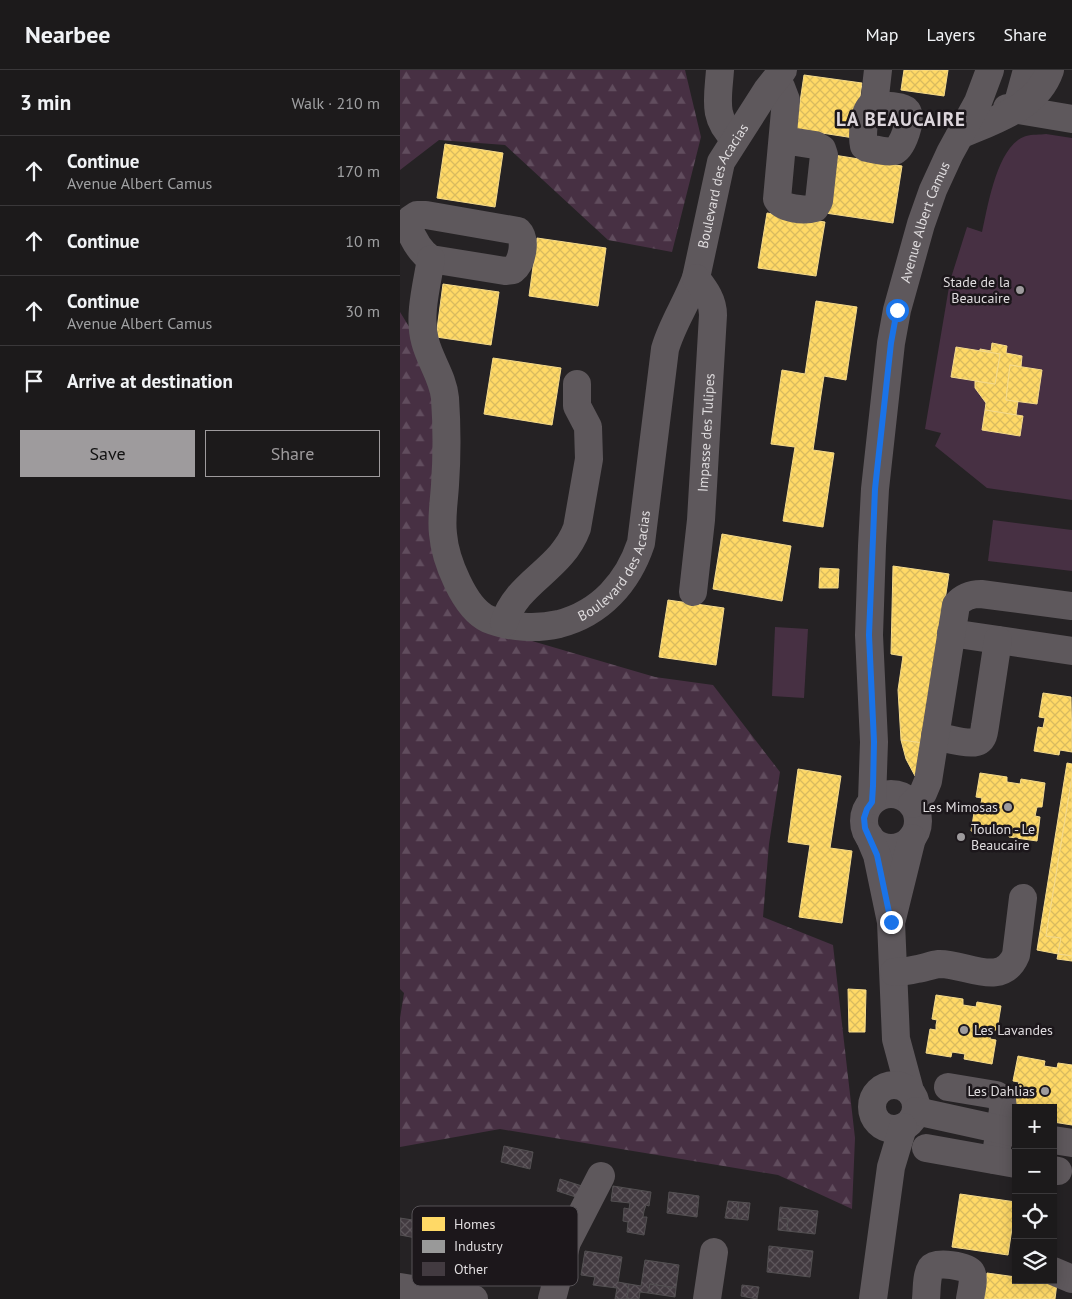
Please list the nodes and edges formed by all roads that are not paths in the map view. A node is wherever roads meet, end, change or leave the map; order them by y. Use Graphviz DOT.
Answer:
graph roads {
  1 [pos="720,70"];
  2 [pos="878,70"];
  3 [pos="990,70"];
  4 [pos="1027,70"];
  5 [pos="1037,70"];
  6 [pos="1050,70"];
  7 [pos="779,75"];
  8 [pos="978,102"];
  9 [pos="874,105"];
  10 [pos="1016,110"];
  11 [pos="1072,118"];
  12 [pos="960,135"];
  13 [pos="735,139"];
  14 [pos="783,140"];
  15 [pos="431,259"];
  16 [pos="696,278"];
  17 [pos="577,384"];
  18 [pos="693,592"];
  19 [pos="1072,606"];
  20 [pos="504,623"];
  21 [pos="951,633"];
  22 [pos="998,640"];
  23 [pos="1072,650"];
  24 [pos="935,736"];
  25 [pos="892,800"];
  26 [pos="869,836"];
  27 [pos="912,838"];
  28 [pos="1023,898"];
  29 [pos="891,922"];
  30 [pos="894,972"];
  31 [pos="896,1040"];
  32 [pos="948,1087"];
  33 [pos="882,1089"];
  34 [pos="903,1113"];
  35 [pos="1008,1132"];
  36 [pos="1057,1141"];
  37 [pos="1072,1143"];
  38 [pos="926,1148"];
  39 [pos="1005,1162"];
  40 [pos="601,1176"];
  41 [pos="578,1221"];
  42 [pos="714,1252"];
  43 [pos="1057,1273"];
  44 [pos="1072,1279"];
  45 [pos="555,1286"];
  46 [pos="400,1288"];
  47 [pos="474,1299"];
  48 [pos="552,1299"];
  49 [pos="707,1299"];
  50 [pos="873,1299"];
  51 [pos="926,1299"];
  52 [pos="970,1299"];
  1 -- 13 [label="street"];
  2 -- 9 [label="street"];
  3 -- 8 [label="street, Avenue Albert Camus"];
  4 -- 10 [label="street"];
  5 -- 10 [label="street"];
  6 -- 10 [label="street"];
  7 -- 13 [label="street, Boulevard des Acacias"];
  7 -- 14 [label="street"];
  8 -- 10 [label="street"];
  8 -- 12 [label="street, Avenue Albert Camus"];
  10 -- 11 [label="street"];
  10 -- 12 [label="street"];
  12 -- 25 [label="street, Avenue Albert Camus"];
  13 -- 16 [label="street, Boulevard des Acacias"];
  15 -- 20 [label="street, Boulevard des Acacias"];
  16 -- 18 [label="street, Impasse des Tulipes"];
  16 -- 20 [label="street, Boulevard des Acacias"];
  17 -- 20 [label="street"];
  19 -- 21 [label="street"];
  21 -- 22 [label="street"];
  21 -- 24 [label="street"];
  22 -- 23 [label="street"];
  22 -- 24 [label="street"];
  24 -- 25 [label="street"];
  25 -- 26 [label="street"];
  25 -- 27 [label="street"];
  26 -- 27 [label="street"];
  26 -- 29 [label="street"];
  27 -- 29 [label="street"];
  28 -- 30 [label="street"];
  29 -- 30 [label="street"];
  30 -- 31 [label="street"];
  31 -- 33 [label="street"];
  31 -- 34 [label="street"];
  32 -- 35 [label="street"];
  33 -- 34 [label="street"];
  33 -- 34 [label="street"];
  34 -- 35 [label="street"];
  34 -- 50 [label="street"];
  35 -- 39 [label="street"];
  36 -- 37 [label="street"];
  38 -- 39 [label="street"];
  40 -- 41 [label="street"];
  42 -- 49 [label="street"];
  43 -- 44 [label="street"];
  45 -- 48 [label="street"];
  46 -- 47 [label="street"];
  51 -- 52 [label="street"];
}
